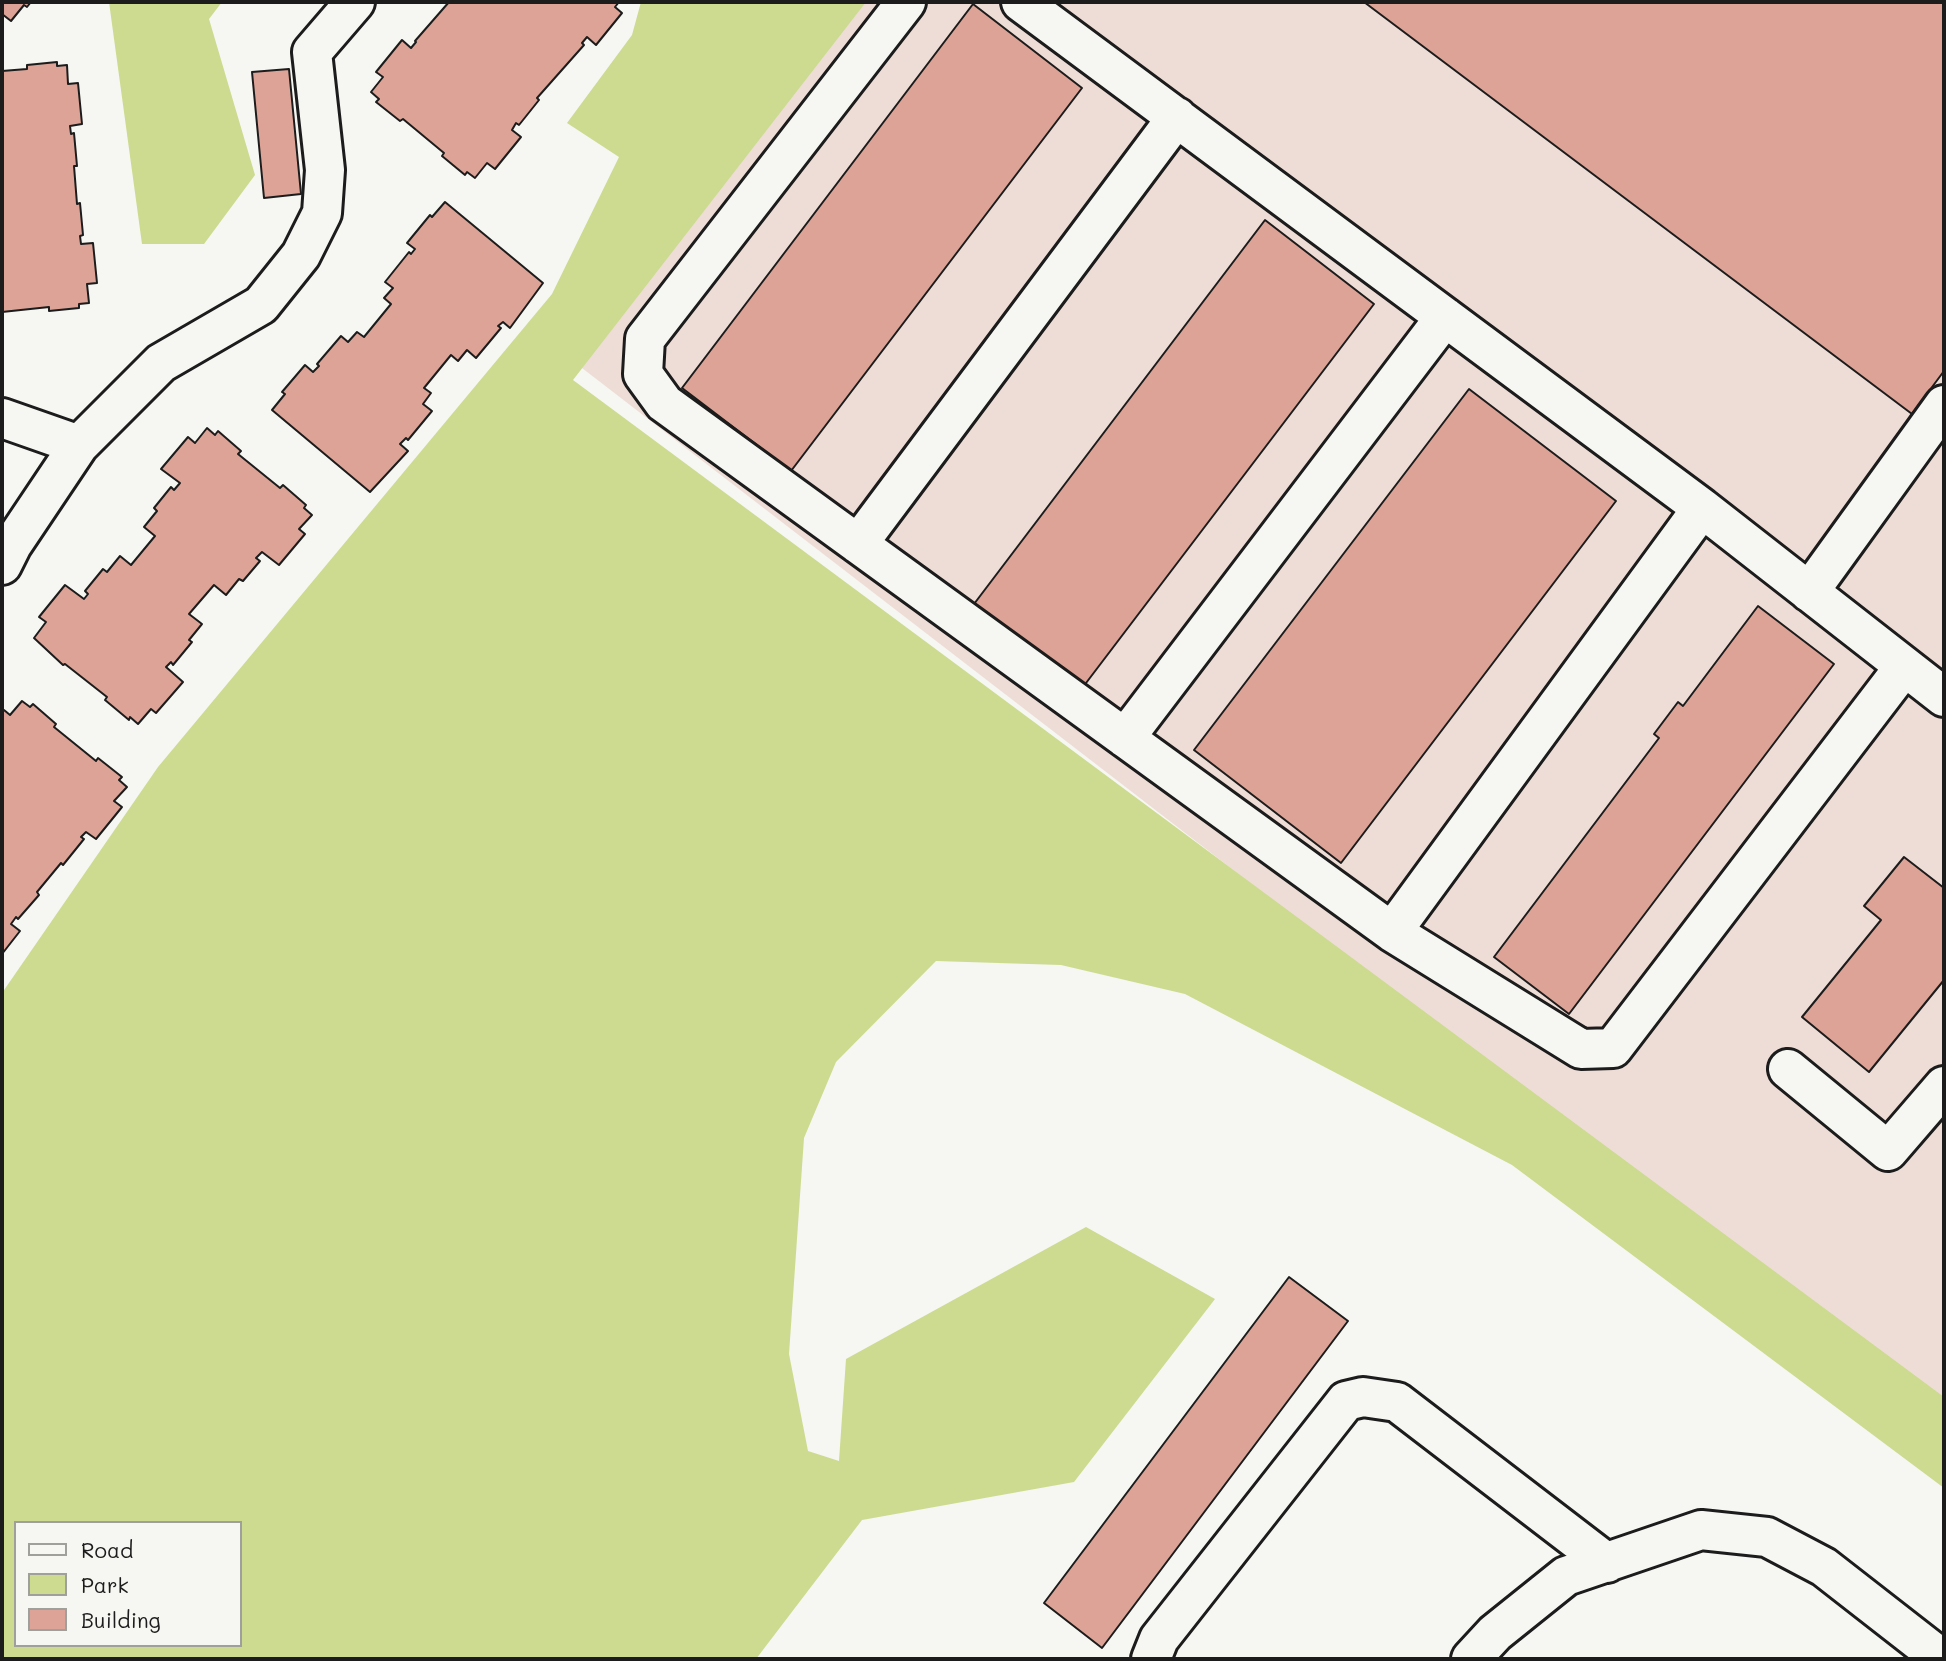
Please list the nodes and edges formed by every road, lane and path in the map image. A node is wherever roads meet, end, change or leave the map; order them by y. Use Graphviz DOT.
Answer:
graph roads {
  1 [pos="355,2"];
  2 [pos="906,2"];
  3 [pos="1021,2"];
  4 [pos="1177,117"];
  5 [pos="1445,317"];
  6 [pos="1944,405"];
  7 [pos="2,418"];
  8 [pos="79,445"];
  9 [pos="1702,508"];
  10 [pos="858,544"];
  11 [pos="2,565"];
  12 [pos="1809,592"];
  13 [pos="1904,667"];
  14 [pos="1944,697"];
  15 [pos="1125,738"];
  16 [pos="1392,932"];
  17 [pos="1788,1069"];
  18 [pos="1944,1086"];
  19 [pos="1607,1563"];
  20 [pos="1150,1659"];
  21 [pos="1471,1659"];
  22 [pos="1942,1659"];
  1 -- 8 [label="street"];
  2 -- 10 [label="street"];
  3 -- 4 [label="street"];
  4 -- 5 [label="street"];
  4 -- 10 [label="street"];
  5 -- 9 [label="street"];
  5 -- 15 [label="street"];
  6 -- 12 [label="street"];
  7 -- 8 [label="street"];
  8 -- 11 [label="street"];
  9 -- 12 [label="street"];
  9 -- 16 [label="street"];
  10 -- 15 [label="street"];
  12 -- 13 [label="street"];
  13 -- 14 [label="street"];
  13 -- 16 [label="street"];
  15 -- 16 [label="street"];
  17 -- 18 [label="street"];
  19 -- 20 [label="street"];
  19 -- 21 [label="street"];
  19 -- 22 [label="street"];
}
